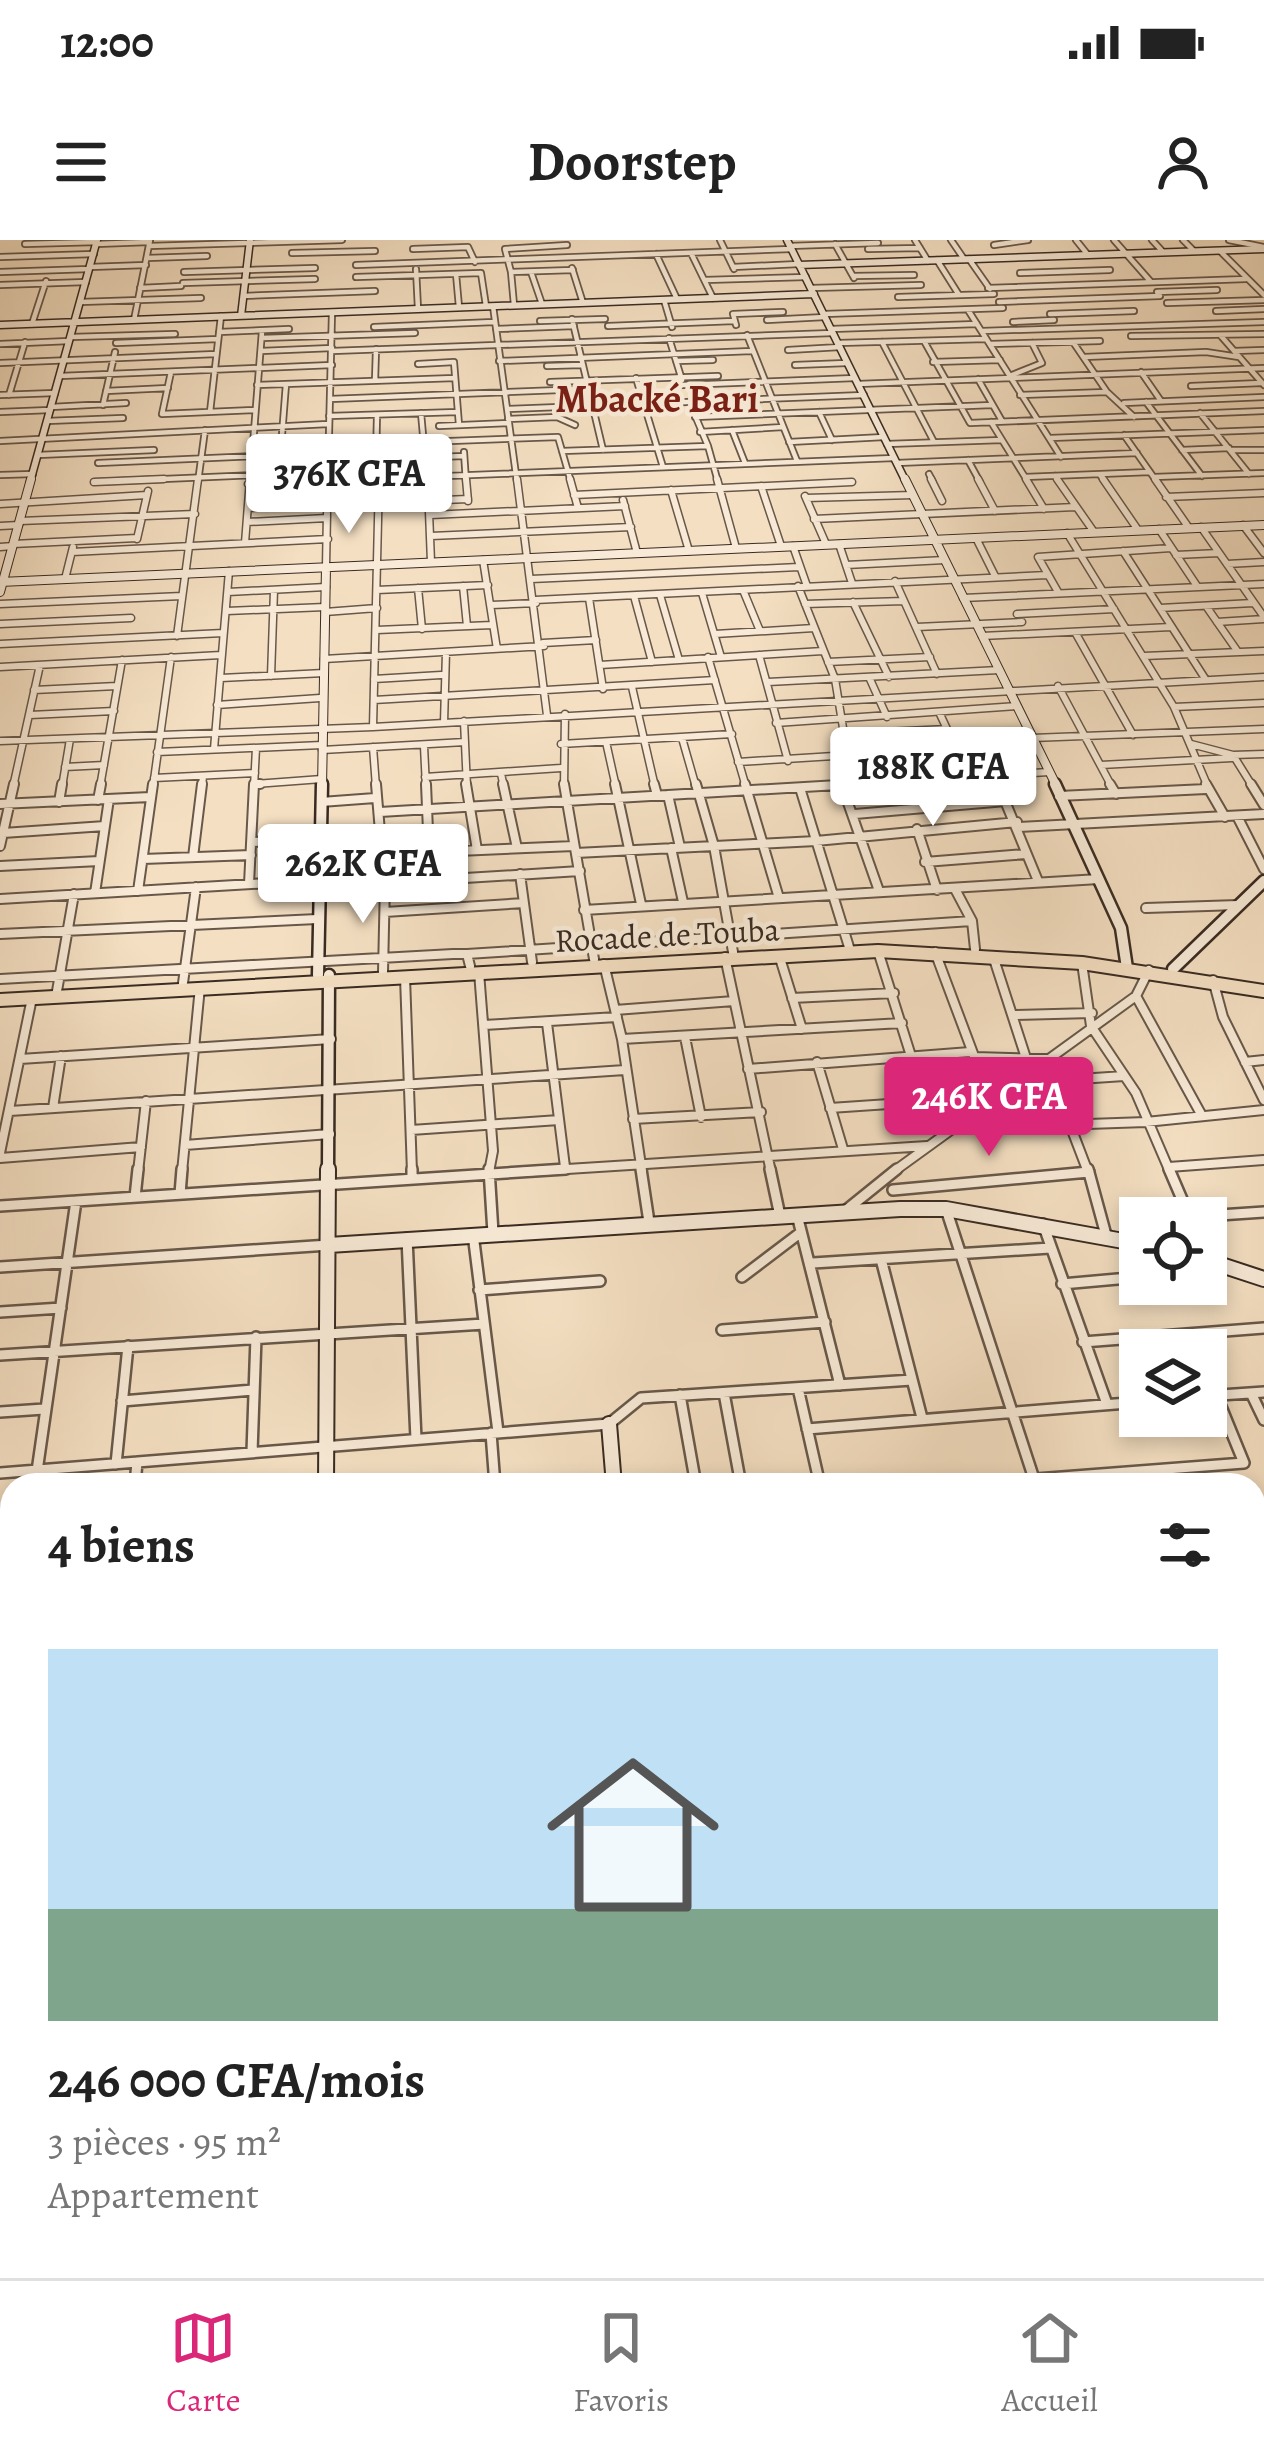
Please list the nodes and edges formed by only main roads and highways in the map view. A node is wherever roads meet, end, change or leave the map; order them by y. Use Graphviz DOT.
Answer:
graph roads {
  1 [pos="730,949"];
  2 [pos="597,957"];
  3 [pos="472,964"];
  4 [pos="1127,965"];
  5 [pos="1171,971"];
  6 [pos="326,976"];
  7 [pos="1264,988"];
  8 [pos="0,997"];
  1 -- 2 [label="main road, Rocade de Touba"];
  1 -- 4 [label="main road, Rocade de Touba"];
  1 -- 4 [label="main road, Rocade de Touba"];
  2 -- 3 [label="main road, Rocade de Touba"];
  2 -- 3 [label="main road, Rocade de Touba"];
  3 -- 6 [label="main road, Rocade de Touba"];
  3 -- 6 [label="main road, Rocade de Touba"];
  4 -- 5 [label="main road, Rocade de Touba"];
  4 -- 5 [label="main road, Rocade de Touba"];
  5 -- 7 [label="main road, Rocade de Touba"];
  5 -- 7 [label="main road, Rocade de Touba"];
  6 -- 8 [label="main road, Rocade de Touba"];
  6 -- 8 [label="main road, Rocade de Touba"];
}
